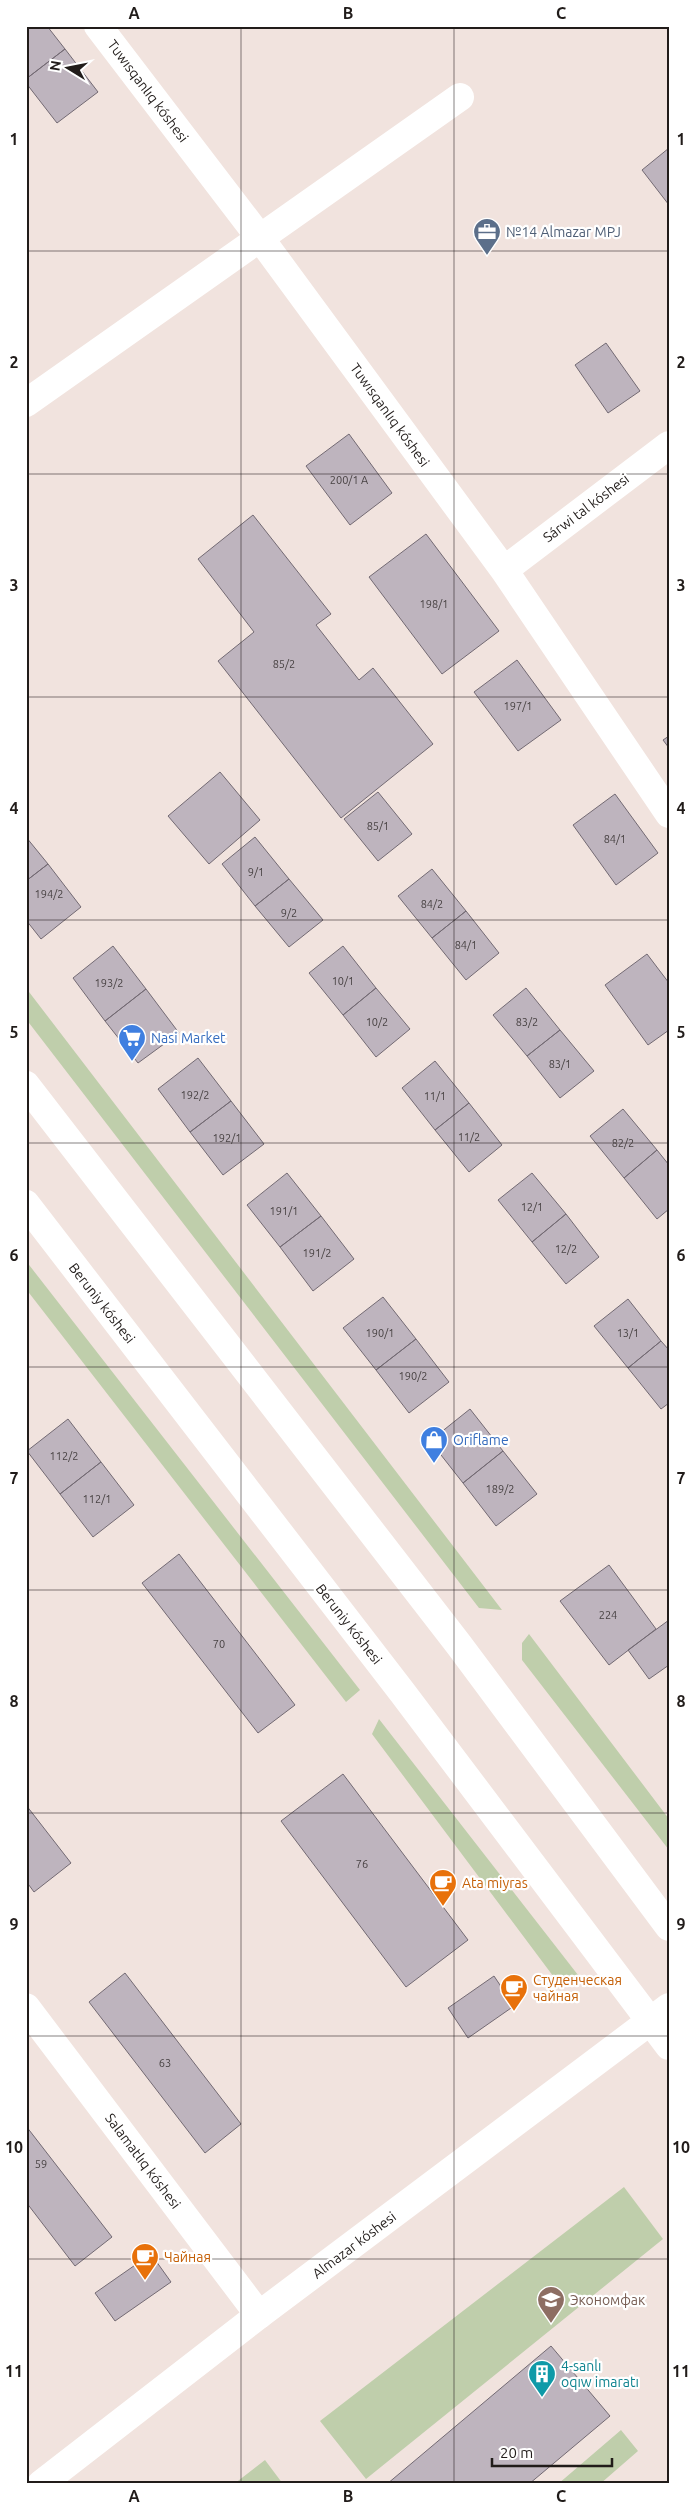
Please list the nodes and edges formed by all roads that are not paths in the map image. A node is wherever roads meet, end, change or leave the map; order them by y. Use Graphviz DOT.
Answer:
graph roads {
  1 [pos="98,26"];
  2 [pos="460,97"];
  3 [pos="260,238"];
  4 [pos="26,402"];
  5 [pos="669,445"];
  6 [pos="504,570"];
  7 [pos="669,814"];
  8 [pos="26,1085"];
  9 [pos="26,1204"];
  10 [pos="669,1927"];
  11 [pos="26,2007"];
  12 [pos="660,2014"];
  13 [pos="669,2046"];
  14 [pos="259,2315"];
  15 [pos="41,2484"];
  1 -- 3 [label="street, Tuwısqanlıq kóshesi"];
  2 -- 3 [label="street"];
  3 -- 4 [label="street"];
  3 -- 6 [label="street, Tuwısqanlıq kóshesi"];
  5 -- 6 [label="street, Sárwi tal kóshesi"];
  6 -- 7 [label="street, Tuwısqanlıq kóshesi"];
  8 -- 10 [label="street"];
  9 -- 12 [label="street, Beruniy kóshesi"];
  11 -- 14 [label="street, Salamatlıq kóshesi"];
  12 -- 13 [label="street, Beruniy kóshesi"];
  12 -- 14 [label="street, Almazar kóshesi"];
  14 -- 15 [label="street, Almazar kóshesi"];
}
